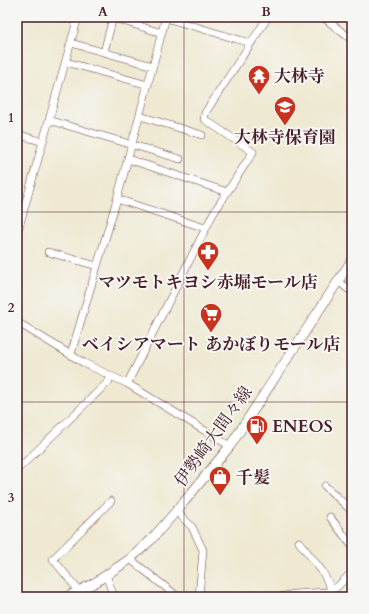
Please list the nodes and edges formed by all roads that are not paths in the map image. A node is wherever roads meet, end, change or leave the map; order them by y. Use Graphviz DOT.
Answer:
graph roads {
  1 [pos="78,17"];
  2 [pos="268,17"];
  3 [pos="323,17"];
  4 [pos="113,18"];
  5 [pos="166,18"];
  6 [pos="162,33"];
  7 [pos="352,40"];
  8 [pos="71,43"];
  9 [pos="250,44"];
  10 [pos="104,52"];
  11 [pos="66,62"];
  12 [pos="153,66"];
  13 [pos="148,85"];
  14 [pos="140,116"];
  15 [pos="49,120"];
  16 [pos="17,134"];
  17 [pos="202,135"];
  18 [pos="43,142"];
  19 [pos="132,145"];
  20 [pos="128,159"];
  21 [pos="180,159"];
  22 [pos="227,192"];
  23 [pos="117,199"];
  24 [pos="205,228"];
  25 [pos="17,234"];
  26 [pos="48,252"];
  27 [pos="352,260"];
  28 [pos="97,266"];
  29 [pos="338,282"];
  30 [pos="352,292"];
  31 [pos="17,322"];
  32 [pos="71,354"];
  33 [pos="110,377"];
  34 [pos="128,384"];
  35 [pos="230,446"];
  36 [pos="17,470"];
  37 [pos="325,486"];
  38 [pos="111,502"];
  39 [pos="176,511"];
  40 [pos="352,511"];
  41 [pos="330,517"];
  42 [pos="300,542"];
  43 [pos="352,546"];
  44 [pos="130,559"];
  45 [pos="352,572"];
  46 [pos="106,575"];
  47 [pos="79,590"];
  48 [pos="332,590"];
  49 [pos="67,597"];
  50 [pos="114,597"];
  51 [pos="178,597"];
  52 [pos="198,597"];
  53 [pos="280,597"];
  1 -- 8 [label="street"];
  2 -- 9 [label="street"];
  3 -- 7 [label="street"];
  4 -- 6 [label="street"];
  4 -- 10 [label="street"];
  5 -- 6 [label="street"];
  5 -- 9 [label="street"];
  6 -- 12 [label="street"];
  8 -- 10 [label="street"];
  8 -- 11 [label="street"];
  9 -- 22 [label="street"];
  10 -- 12 [label="street"];
  11 -- 13 [label="street"];
  11 -- 15 [label="street"];
  12 -- 13 [label="street"];
  13 -- 14 [label="street"];
  14 -- 17 [label="street"];
  14 -- 19 [label="street"];
  15 -- 18 [label="street"];
  15 -- 19 [label="street"];
  16 -- 18 [label="street"];
  18 -- 25 [label="street"];
  19 -- 20 [label="street"];
  19 -- 21 [label="street"];
  20 -- 22 [label="street"];
  20 -- 23 [label="street"];
  22 -- 24 [label="street"];
  23 -- 24 [label="street"];
  23 -- 28 [label="street"];
  24 -- 34 [label="street"];
  26 -- 28 [label="street"];
  27 -- 29 [label="main road, 伊勢崎大間々線"];
  28 -- 32 [label="street"];
  29 -- 30 [label="street"];
  29 -- 35 [label="main road, 伊勢崎大間々線"];
  31 -- 32 [label="street"];
  32 -- 33 [label="street"];
  33 -- 34 [label="street"];
  33 -- 36 [label="street"];
  34 -- 35 [label="street"];
  35 -- 39 [label="main road, 伊勢崎大間々線"];
  37 -- 40 [label="street"];
  38 -- 47 [label="street"];
  39 -- 44 [label="main road, 伊勢崎大間々線"];
  39 -- 52 [label="street"];
  41 -- 43 [label="street"];
  42 -- 48 [label="street"];
  44 -- 46 [label="main road, 伊勢崎大間々線"];
  44 -- 51 [label="street"];
  45 -- 48 [label="street"];
  46 -- 47 [label="main road, 伊勢崎大間々線"];
  46 -- 50 [label="street"];
  47 -- 49 [label="main road, 伊勢崎大間々線"];
  48 -- 53 [label="street"];
}
